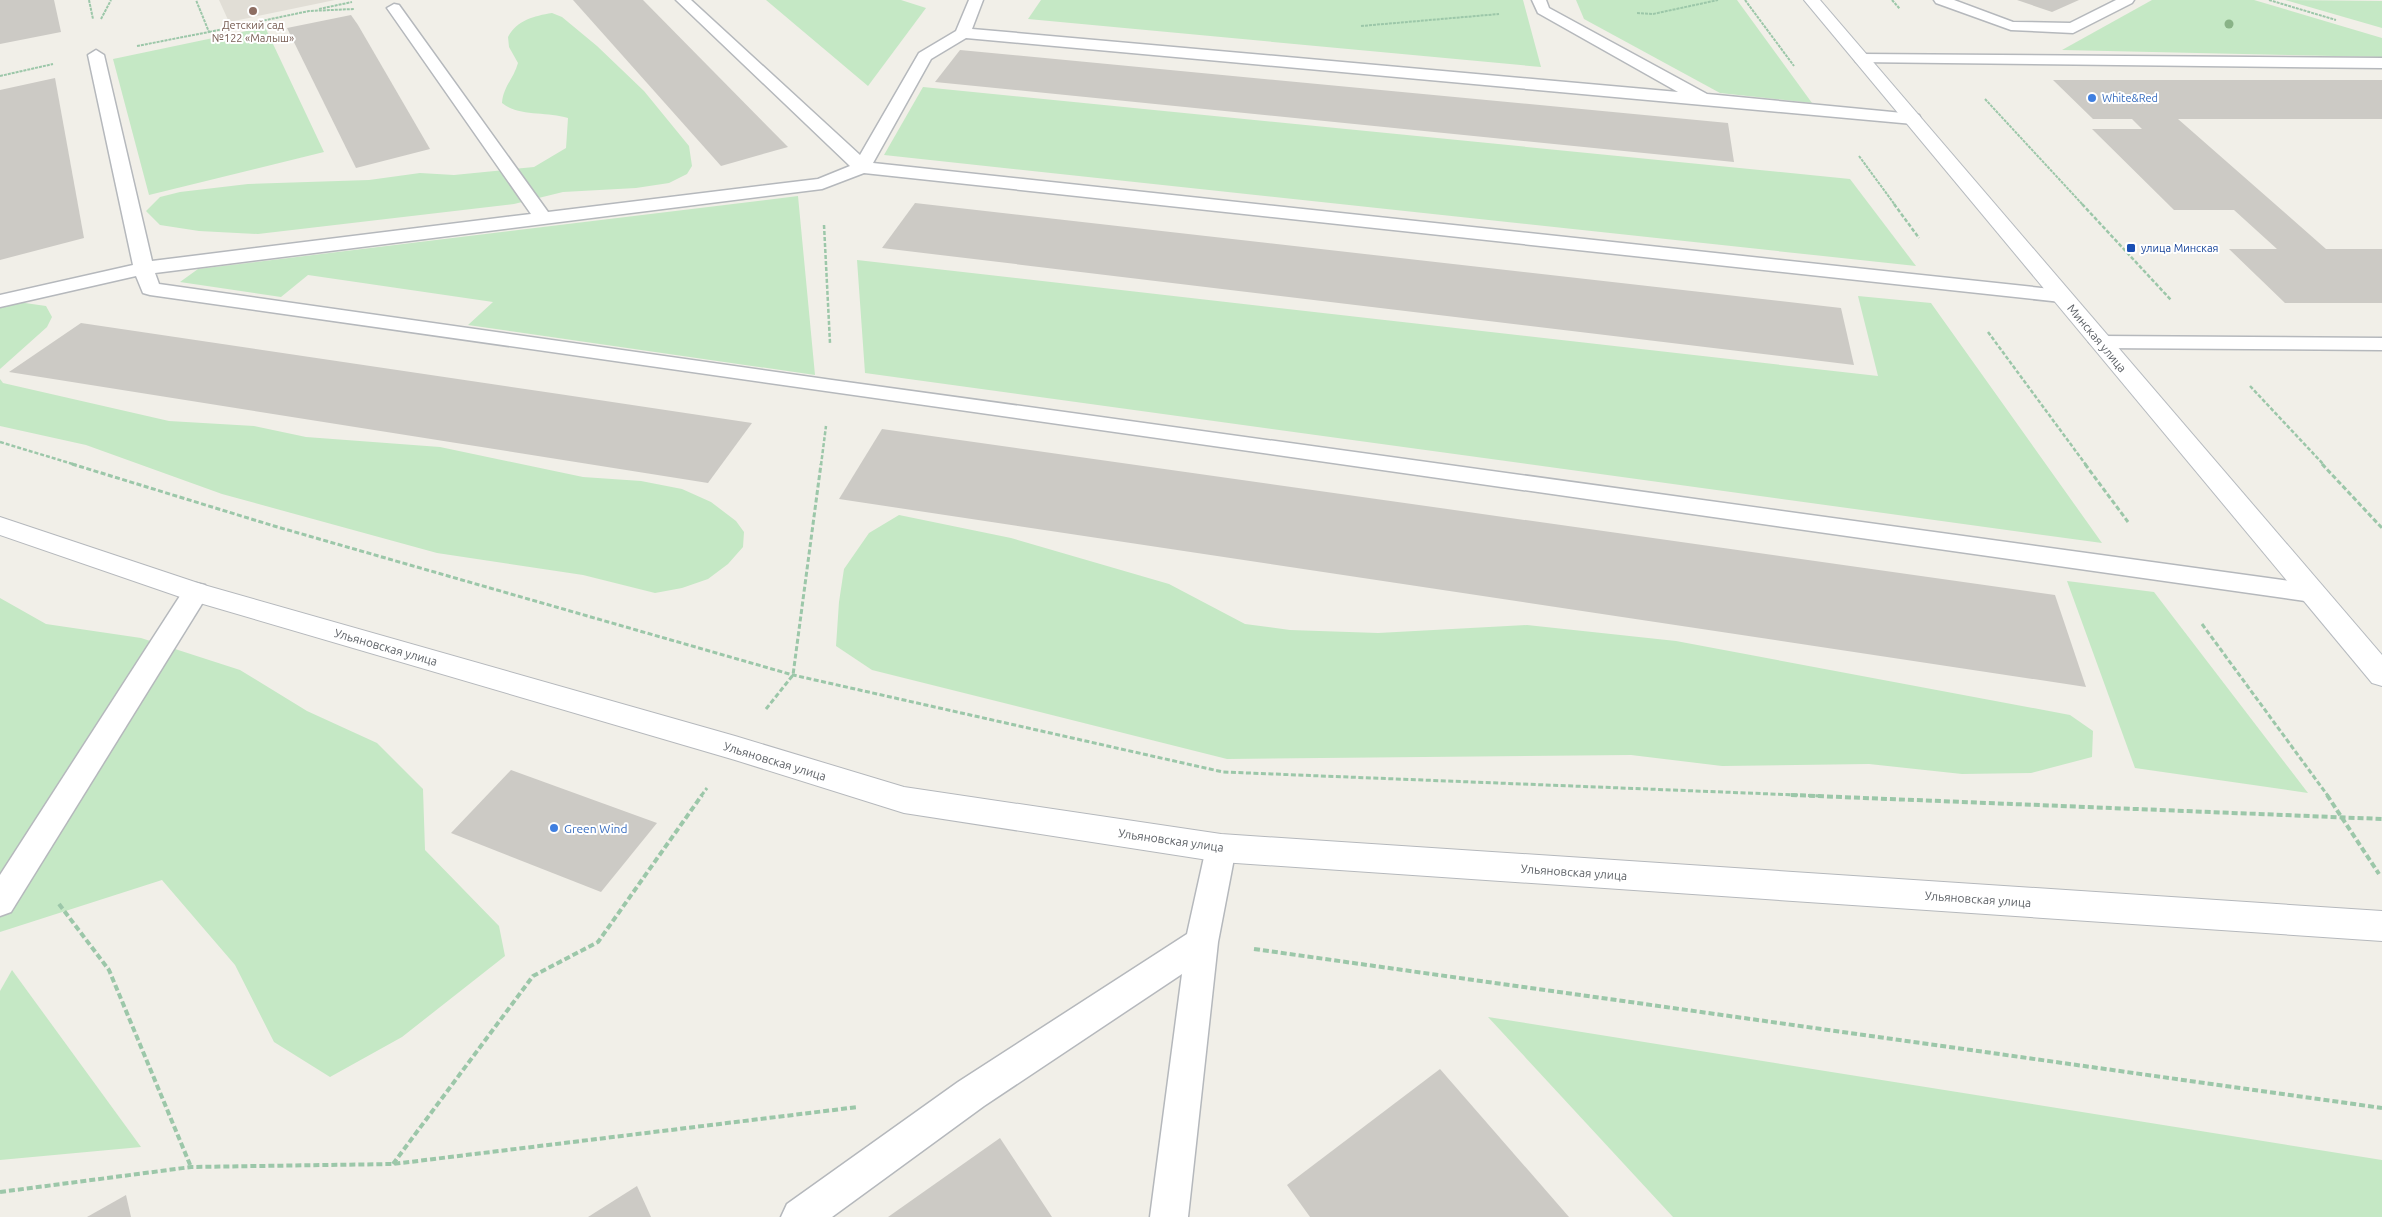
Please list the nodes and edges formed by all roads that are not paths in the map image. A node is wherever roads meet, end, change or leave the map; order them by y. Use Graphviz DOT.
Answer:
graph roads {
  1 [pos="683,0"];
  2 [pos="976,0"];
  3 [pos="1539,0"];
  4 [pos="1812,0"];
  5 [pos="1941,0"];
  6 [pos="2127,0"];
  7 [pos="394,8"];
  8 [pos="963,33"];
  9 [pos="96,55"];
  10 [pos="1862,59"];
  11 [pos="2382,63"];
  12 [pos="1703,99"];
  13 [pos="1913,120"];
  14 [pos="862,167"];
  15 [pos="543,218"];
  16 [pos="144,268"];
  17 [pos="2061,296"];
  18 [pos="0,301"];
  19 [pos="2100,342"];
  20 [pos="2382,344"];
  21 [pos="0,526"];
  22 [pos="196,592"];
  23 [pos="2312,593"];
  24 [pos="2382,676"];
  25 [pos="1221,848"];
  26 [pos="0,902"];
  27 [pos="2382,926"];
  28 [pos="1202,942"];
  29 [pos="800,1217"];
  30 [pos="1169,1217"];
  1 -- 14 [label="lane"];
  2 -- 8 [label="lane"];
  3 -- 12 [label="lane"];
  4 -- 10 [label="street, Минская улица"];
  5 -- 6 [label="lane"];
  7 -- 15 [label="lane"];
  8 -- 12 [label="lane"];
  8 -- 14 [label="lane"];
  9 -- 16 [label="lane"];
  10 -- 11 [label="lane"];
  10 -- 13 [label="street, Минская улица"];
  12 -- 13 [label="lane"];
  13 -- 17 [label="street, Минская улица"];
  14 -- 15 [label="lane"];
  14 -- 17 [label="lane"];
  15 -- 16 [label="lane"];
  16 -- 18 [label="lane"];
  16 -- 23 [label="lane"];
  17 -- 19 [label="street, Минская улица"];
  19 -- 20 [label="lane"];
  19 -- 23 [label="street, Минская улица"];
  21 -- 22 [label="street, Ульяновская улица"];
  22 -- 25 [label="street, Ульяновская улица"];
  22 -- 26 [label="lane"];
  23 -- 24 [label="street, Минская улица"];
  25 -- 27 [label="street, Ульяновская улица"];
  25 -- 28 [label="lane"];
  28 -- 29 [label="lane"];
  28 -- 30 [label="lane"];
}
